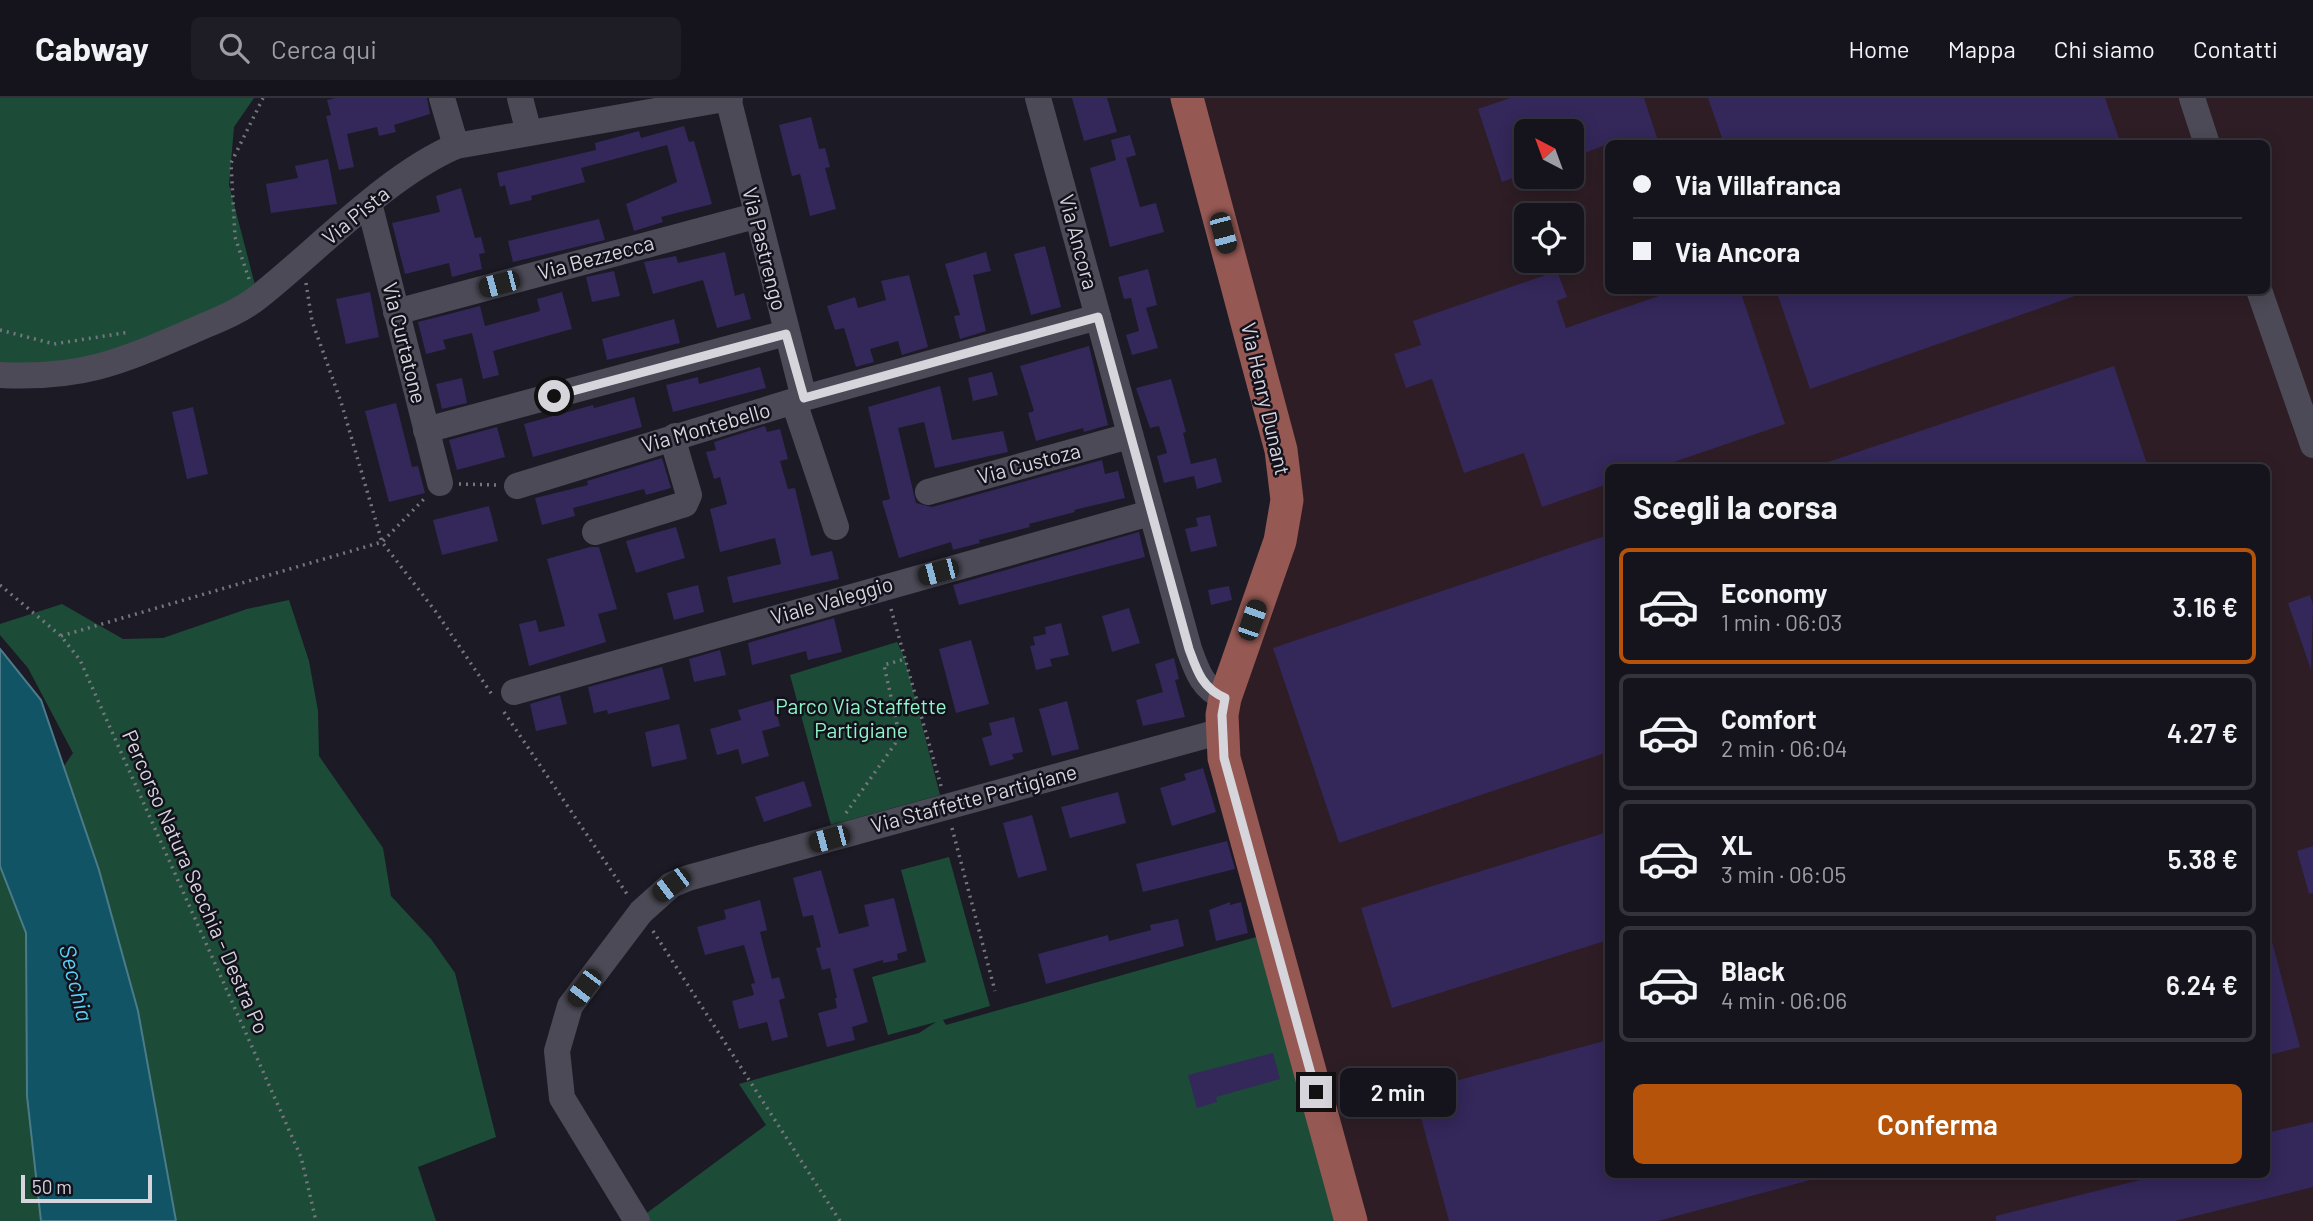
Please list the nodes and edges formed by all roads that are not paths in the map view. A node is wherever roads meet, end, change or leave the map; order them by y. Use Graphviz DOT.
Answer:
graph roads {
  1 [pos="442,98"];
  2 [pos="520,98"];
  3 [pos="729,98"];
  4 [pos="1038,98"];
  5 [pos="1187,98"];
  6 [pos="2192,98"];
  7 [pos="529,133"];
  8 [pos="2206,140"];
  9 [pos="456,146"];
  10 [pos="369,203"];
  11 [pos="755,216"];
  12 [pos="2260,294"];
  13 [pos="396,312"];
  14 [pos="1098,317"];
  15 [pos="786,334"];
  16 [pos="0,375"];
  17 [pos="799,400"];
  18 [pos="426,430"];
  19 [pos="675,436"];
  20 [pos="1129,436"];
  21 [pos="2313,443"];
  22 [pos="440,483"];
  23 [pos="517,486"];
  24 [pos="928,492"];
  25 [pos="1150,513"];
  26 [pos="836,527"];
  27 [pos="594,532"];
  28 [pos="1225,698"];
  29 [pos="505,701"];
  30 [pos="1222,731"];
  31 [pos="637,1221"];
  32 [pos="1351,1221"];
  1 -- 9 [label="street"];
  2 -- 7 [label="street"];
  3 -- 7 [label="street, Via Pista"];
  3 -- 11 [label="street, Via Pastrengo"];
  4 -- 14 [label="street, Via Ancora"];
  5 -- 28 [label="main road, Via Henry Dunant"];
  6 -- 8 [label="street"];
  7 -- 9 [label="street, Via Pista"];
  9 -- 10 [label="street, Via Pista"];
  10 -- 13 [label="street, Via Curtatone"];
  10 -- 16 [label="street, Via Pista"];
  11 -- 13 [label="street, Via Bezzecca"];
  11 -- 15 [label="street, Via Pastrengo"];
  12 -- 21 [label="street"];
  13 -- 18 [label="street, Via Curtatone"];
  14 -- 17 [label="street, Via Montebello"];
  14 -- 20 [label="street, Via Ancora"];
  15 -- 17 [label="street, Via Pastrengo"];
  15 -- 18 [label="street"];
  17 -- 19 [label="street, Via Montebello"];
  17 -- 26 [label="street, Via Pastrengo"];
  18 -- 22 [label="street, Via Curtatone"];
  19 -- 23 [label="street, Via Montebello"];
  19 -- 27 [label="street"];
  20 -- 24 [label="street, Via Custoza"];
  20 -- 25 [label="street, Via Ancora"];
  25 -- 28 [label="street, Via Ancora"];
  25 -- 29 [label="street, Viale Valeggio"];
  28 -- 30 [label="main road, Via Henry Dunant"];
  30 -- 31 [label="street, Via Staffette Partigiane"];
  30 -- 32 [label="main road"];
}
